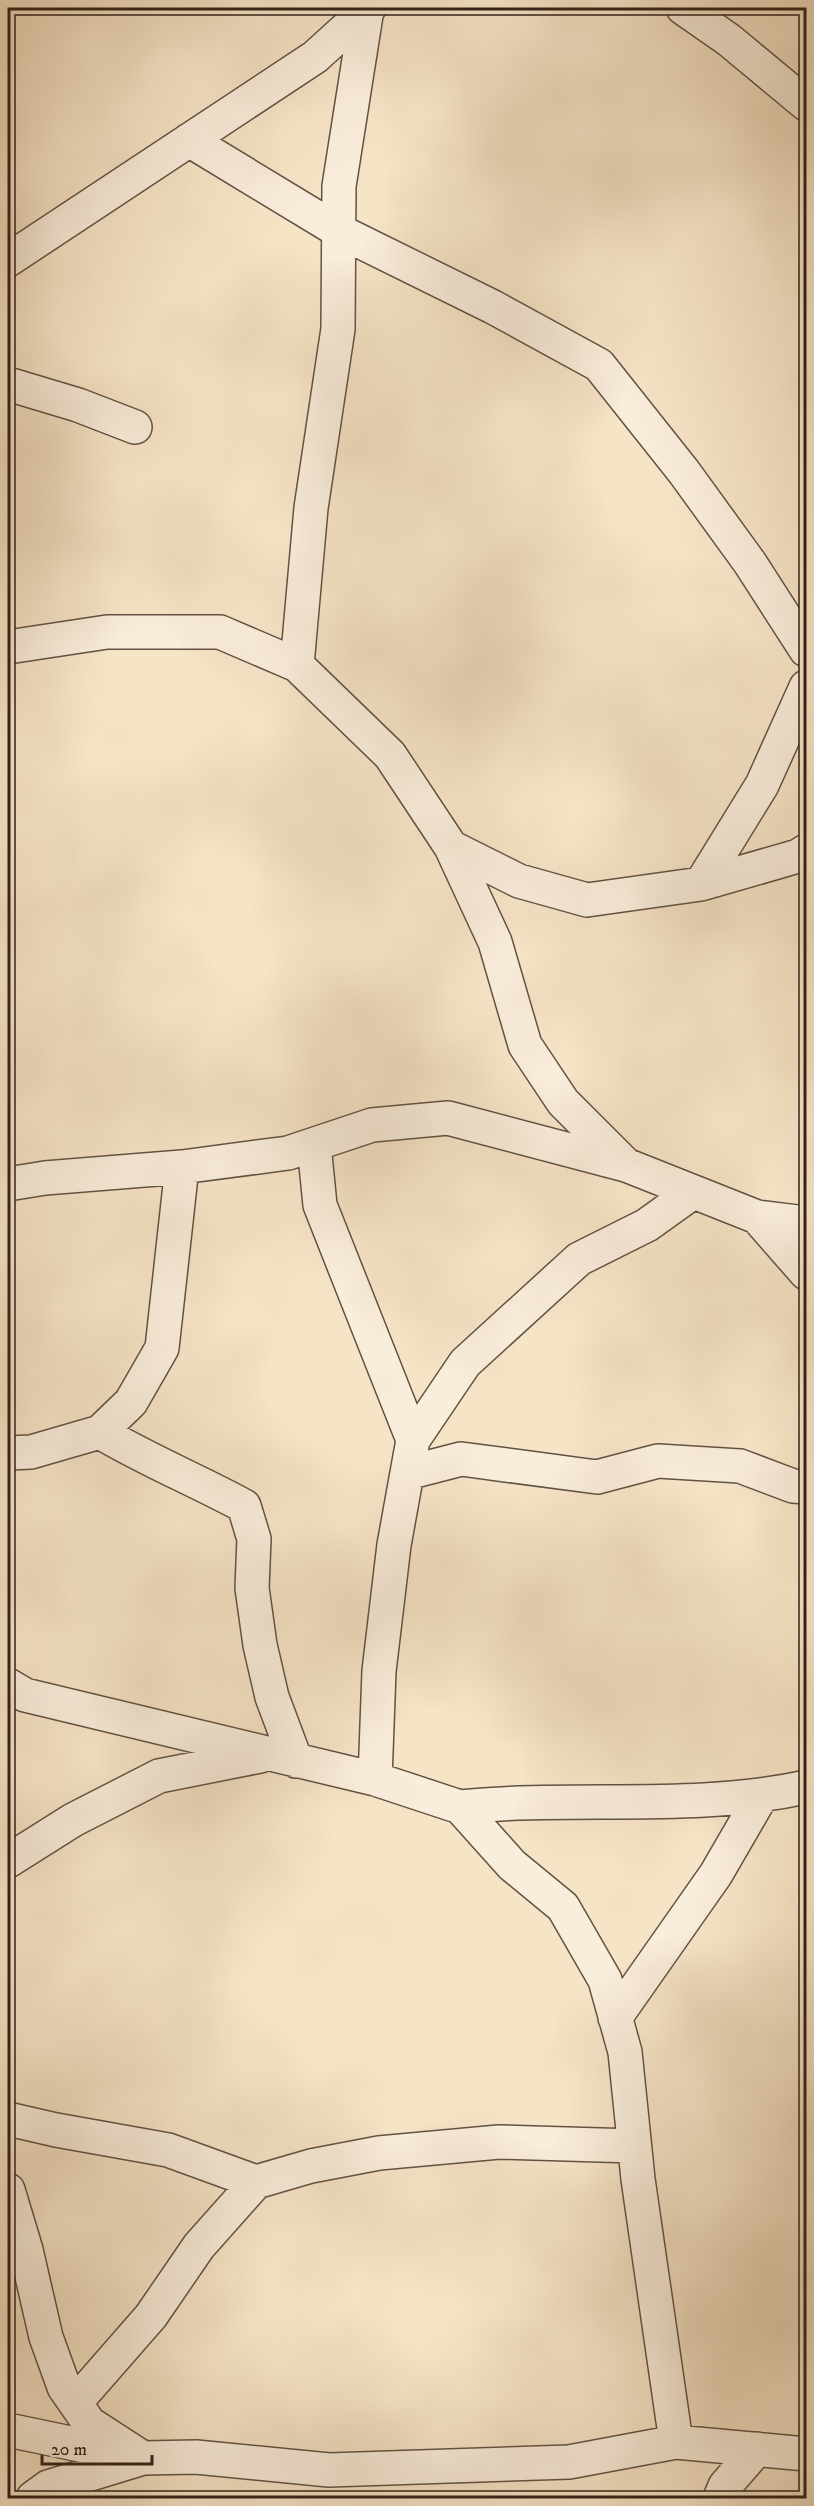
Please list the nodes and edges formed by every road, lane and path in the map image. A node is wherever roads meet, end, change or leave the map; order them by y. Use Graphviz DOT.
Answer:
graph roads {
  1 [pos="368,8"];
  2 [pos="683,8"];
  3 [pos="807,104"];
  4 [pos="189,140"];
  5 [pos="339,231"];
  6 [pos="8,260"];
  7 [pos="8,384"];
  8 [pos="135,427"];
  9 [pos="8,646"];
  10 [pos="807,650"];
  11 [pos="297,665"];
  12 [pos="807,687"];
  13 [pos="451,847"];
  14 [pos="807,851"];
  15 [pos="701,885"];
  16 [pos="314,1144"];
  17 [pos="626,1165"];
  18 [pos="182,1167"];
  19 [pos="8,1184"];
  20 [pos="693,1192"];
  21 [pos="757,1217"];
  22 [pos="807,1223"];
  23 [pos="807,1273"];
  24 [pos="100,1432"];
  25 [pos="413,1440"];
  26 [pos="8,1453"];
  27 [pos="407,1473"];
  28 [pos="807,1487"];
  29 [pos="8,1685"];
  30 [pos="282,1758"];
  31 [pos="375,1779"];
  32 [pos="807,1787"];
  33 [pos="759,1798"];
  34 [pos="459,1808"];
  35 [pos="8,1862"];
  36 [pos="615,2018"];
  37 [pos="8,2119"];
  38 [pos="634,2146"];
  39 [pos="256,2182"];
  40 [pos="8,2190"];
  41 [pos="75,2403"];
  42 [pos="8,2430"];
  43 [pos="676,2442"];
  44 [pos="757,2449"];
  45 [pos="807,2454"];
  46 [pos="143,2458"];
  47 [pos="33,2499"];
  48 [pos="720,2499"];
  1 -- 4 [label="street"];
  1 -- 5 [label="street"];
  2 -- 3 [label="street"];
  4 -- 5 [label="street"];
  4 -- 6 [label="street"];
  5 -- 10 [label="street"];
  5 -- 11 [label="street"];
  7 -- 8 [label="street"];
  9 -- 11 [label="street"];
  11 -- 13 [label="street"];
  12 -- 15 [label="street"];
  13 -- 15 [label="street"];
  13 -- 17 [label="street"];
  14 -- 15 [label="street"];
  16 -- 17 [label="street"];
  16 -- 18 [label="street"];
  16 -- 25 [label="street"];
  17 -- 20 [label="street"];
  18 -- 19 [label="street"];
  18 -- 24 [label="street"];
  20 -- 21 [label="street"];
  20 -- 25 [label="street"];
  21 -- 22 [label="street"];
  21 -- 23 [label="street"];
  24 -- 26 [label="street"];
  24 -- 30 [label="street"];
  25 -- 27 [label="street"];
  27 -- 28 [label="street"];
  27 -- 31 [label="street"];
  29 -- 30 [label="street"];
  30 -- 31 [label="street"];
  30 -- 35 [label="street"];
  31 -- 34 [label="street"];
  32 -- 33 [label="street"];
  33 -- 34 [label="street"];
  33 -- 36 [label="street"];
  34 -- 36 [label="street"];
  36 -- 38 [label="street"];
  37 -- 39 [label="street"];
  38 -- 39 [label="street"];
  38 -- 43 [label="street"];
  39 -- 41 [label="street"];
  40 -- 41 [label="street"];
  41 -- 46 [label="street"];
  42 -- 46 [label="street"];
  43 -- 44 [label="street"];
  43 -- 46 [label="street"];
  44 -- 45 [label="street"];
  44 -- 48 [label="street"];
  46 -- 47 [label="street"];
}
